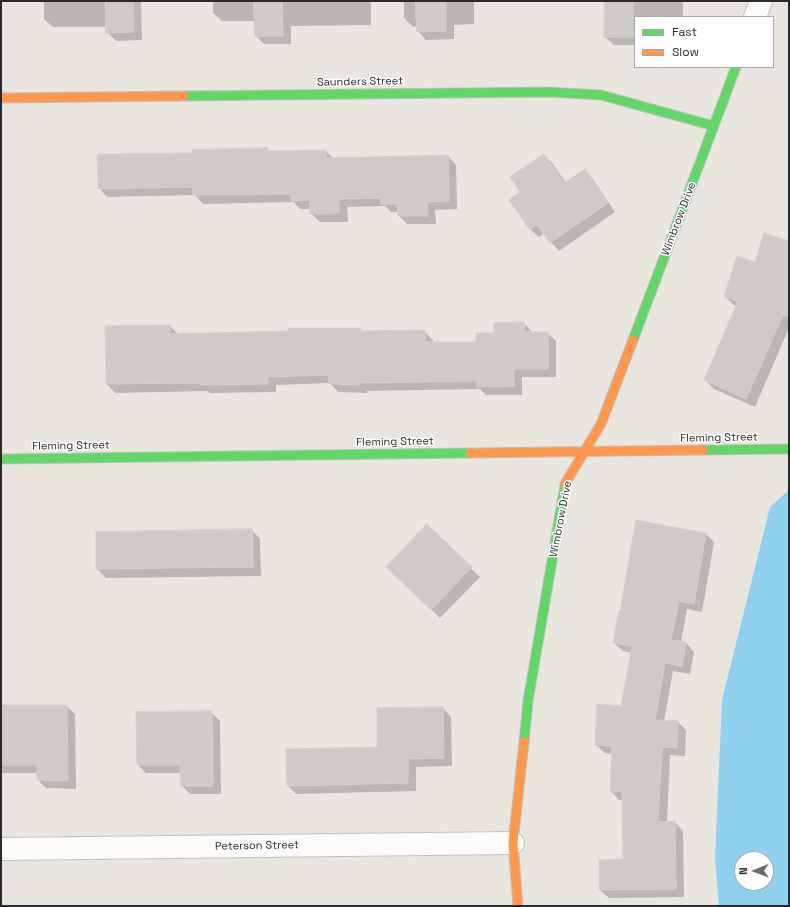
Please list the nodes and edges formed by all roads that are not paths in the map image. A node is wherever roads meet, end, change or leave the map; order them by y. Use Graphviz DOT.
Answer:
graph roads {
  1 [pos="762,1"];
  2 [pos="755,16"];
  3 [pos="736,68"];
  4 [pos="1,98"];
  5 [pos="714,126"];
  6 [pos="789,449"];
  7 [pos="585,451"];
  8 [pos="1,458"];
  9 [pos="513,843"];
  10 [pos="1,849"];
  11 [pos="518,906"];
  1 -- 2 [label="street"];
  3 -- 5 [label="street, Wimbrow Drive"];
  4 -- 5 [label="street, Saunders Street"];
  5 -- 7 [label="street, Wimbrow Drive"];
  6 -- 7 [label="street, Fleming Street"];
  7 -- 8 [label="street, Fleming Street"];
  7 -- 9 [label="street, Wimbrow Drive"];
  9 -- 10 [label="street, Peterson Street"];
  9 -- 11 [label="street, Wimbrow Drive"];
}
